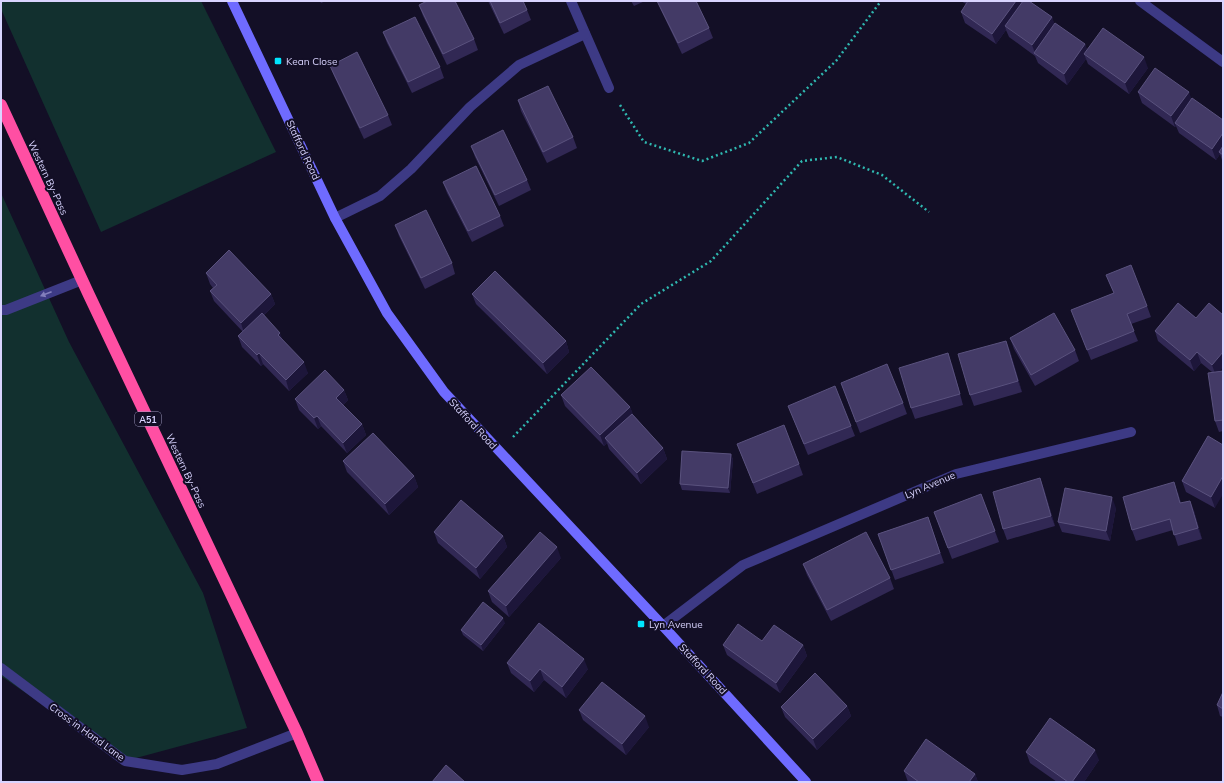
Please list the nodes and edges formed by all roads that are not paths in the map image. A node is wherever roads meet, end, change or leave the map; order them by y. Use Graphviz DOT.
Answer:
graph roads {
  1 [pos="232,1"];
  2 [pos="571,1"];
  3 [pos="1140,1"];
  4 [pos="585,34"];
  5 [pos="1223,62"];
  6 [pos="609,88"];
  7 [pos="1,105"];
  8 [pos="335,218"];
  9 [pos="82,280"];
  10 [pos="1,310"];
  11 [pos="1131,432"];
  12 [pos="663,626"];
  13 [pos="1,668"];
  14 [pos="297,732"];
  15 [pos="318,782"];
  16 [pos="806,782"];
  1 -- 8 [label="street, Stafford Road"];
  2 -- 4 [label="street"];
  3 -- 5 [label="street"];
  4 -- 6 [label="street"];
  4 -- 8 [label="street"];
  7 -- 9 [label="highway, Western By-Pass / A51"];
  8 -- 12 [label="street, Stafford Road"];
  9 -- 10 [label="street, one-way"];
  9 -- 14 [label="highway, Western By-Pass / A51"];
  11 -- 12 [label="street, Lyn Avenue"];
  12 -- 16 [label="street, Stafford Road"];
  13 -- 14 [label="street, Cross in Hand Lane"];
  14 -- 15 [label="highway, Western By-Pass / A51"];
}
